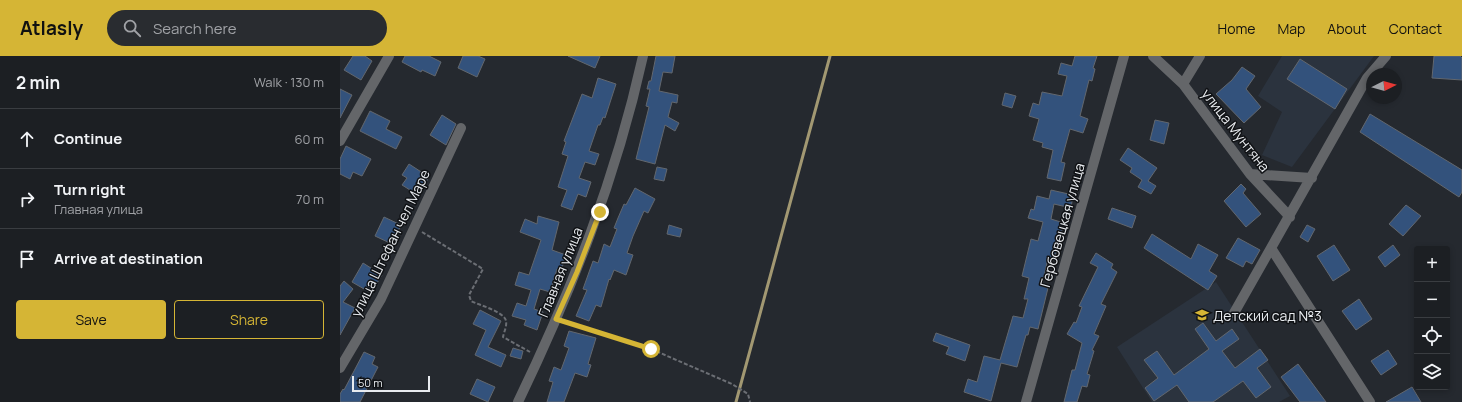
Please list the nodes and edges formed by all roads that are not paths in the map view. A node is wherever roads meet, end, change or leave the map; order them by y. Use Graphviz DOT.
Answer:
graph roads {
  1 [pos="389,56"];
  2 [pos="643,56"];
  3 [pos="1124,56"];
  4 [pos="1153,56"];
  5 [pos="1200,56"];
  6 [pos="1386,56"];
  7 [pos="1183,84"];
  8 [pos="461,128"];
  9 [pos="340,141"];
  10 [pos="1250,174"];
  11 [pos="1312,178"];
  12 [pos="1290,217"];
  13 [pos="1271,248"];
  14 [pos="1234,313"];
  15 [pos="340,368"];
  16 [pos="518,402"];
  17 [pos="1026,402"];
  18 [pos="1370,402"];
  1 -- 9 [label="street"];
  2 -- 16 [label="street, Главная улица"];
  3 -- 17 [label="street, Гербовецкая улица"];
  4 -- 7 [label="street"];
  5 -- 7 [label="street, улица Мунтяна"];
  6 -- 11 [label="street"];
  7 -- 10 [label="street, улица Мунтяна"];
  8 -- 15 [label="street, улица Штефан чел Маре"];
  10 -- 11 [label="street"];
  10 -- 12 [label="street, улица Мунтяна"];
  11 -- 12 [label="street"];
  12 -- 13 [label="street"];
  13 -- 14 [label="street"];
  13 -- 18 [label="street"];
}
